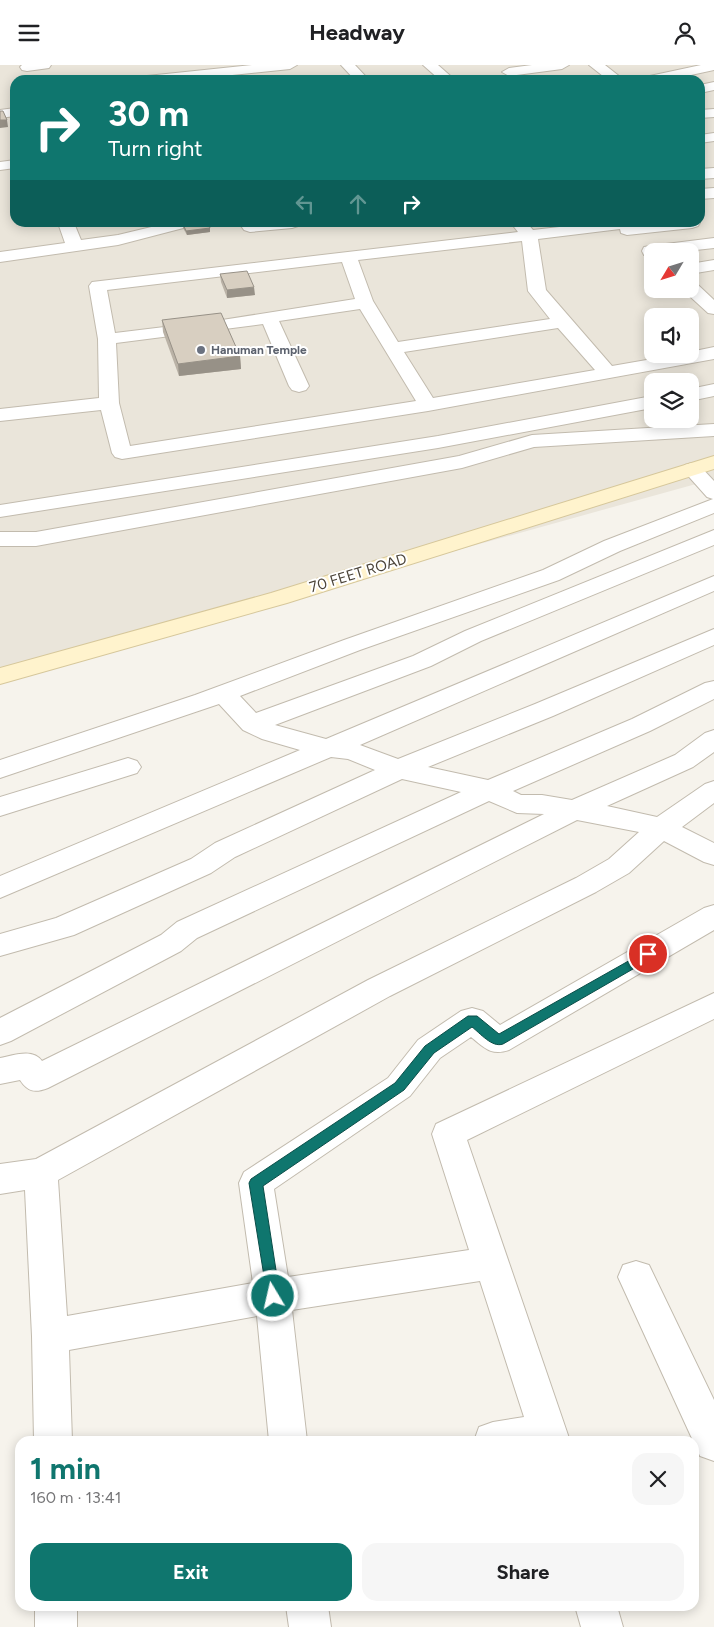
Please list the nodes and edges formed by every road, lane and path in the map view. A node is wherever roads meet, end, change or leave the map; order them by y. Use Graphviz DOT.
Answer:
graph roads {
  1 [pos="44,65"];
  2 [pos="290,65"];
  3 [pos="348,65"];
  4 [pos="430,65"];
  5 [pos="562,65"];
  6 [pos="596,65"];
  7 [pos="27,66"];
  8 [pos="714,66"];
  9 [pos="510,72"];
  10 [pos="222,75"];
  11 [pos="357,75"];
  12 [pos="442,75"];
  13 [pos="610,75"];
  14 [pos="673,75"];
  15 [pos="68,227"];
  16 [pos="169,227"];
  17 [pos="575,227"];
  18 [pos="628,227"];
  19 [pos="524,229"];
  20 [pos="714,243"];
  21 [pos="644,244"];
  22 [pos="699,245"];
  23 [pos="76,246"];
  24 [pos="348,256"];
  25 [pos="0,257"];
  26 [pos="714,265"];
  27 [pos="699,268"];
  28 [pos="699,290"];
  29 [pos="714,290"];
  30 [pos="699,295"];
  31 [pos="365,303"];
  32 [pos="714,309"];
  33 [pos="268,318"];
  34 [pos="562,322"];
  35 [pos="107,339"];
  36 [pos="393,348"];
  37 [pos="714,353"];
  38 [pos="608,373"];
  39 [pos="298,386"];
  40 [pos="714,390"];
  41 [pos="699,393"];
  42 [pos="108,403"];
  43 [pos="644,403"];
  44 [pos="428,405"];
  45 [pos="0,415"];
  46 [pos="714,430"];
  47 [pos="714,462"];
  48 [pos="692,469"];
  49 [pos="714,493"];
  50 [pos="714,505"];
  51 [pos="0,511"];
  52 [pos="714,537"];
  53 [pos="0,539"];
  54 [pos="714,583"];
  55 [pos="714,636"];
  56 [pos="0,676"];
  57 [pos="714,689"];
  58 [pos="223,694"];
  59 [pos="252,724"];
  60 [pos="714,739"];
  61 [pos="329,749"];
  62 [pos="128,767"];
  63 [pos="0,769"];
  64 [pos="399,769"];
  65 [pos="714,789"];
  66 [pos="490,790"];
  67 [pos="0,807"];
  68 [pos="574,810"];
  69 [pos="661,828"];
  70 [pos="714,855"];
  71 [pos="0,888"];
  72 [pos="714,916"];
  73 [pos="0,945"];
  74 [pos="714,1005"];
  75 [pos="0,1032"];
  76 [pos="0,1071"];
  77 [pos="41,1173"];
  78 [pos="0,1179"];
  79 [pos="492,1263"];
  80 [pos="636,1277"];
  81 [pos="273,1296"];
  82 [pos="50,1336"];
  83 [pos="53,1436"];
  84 [pos="287,1436"];
  85 [pos="550,1436"];
  86 [pos="714,1442"];
  87 [pos="56,1611"];
  88 [pos="308,1611"];
  89 [pos="56,1627"];
  90 [pos="310,1627"];
  1 -- 7 [label="street"];
  2 -- 10 [label="street"];
  3 -- 11 [label="street"];
  4 -- 12 [label="street"];
  5 -- 9 [label="street"];
  6 -- 13 [label="street"];
  8 -- 14 [label="street"];
  15 -- 23 [label="street"];
  16 -- 23 [label="street"];
  17 -- 19 [label="street"];
  18 -- 21 [label="street"];
  19 -- 24 [label="street"];
  19 -- 34 [label="street"];
  20 -- 22 [label="street"];
  23 -- 25 [label="street"];
  24 -- 31 [label="street"];
  24 -- 35 [label="street"];
  26 -- 27 [label="street"];
  28 -- 29 [label="street"];
  30 -- 32 [label="street"];
  31 -- 33 [label="street"];
  31 -- 36 [label="street"];
  33 -- 35 [label="street"];
  33 -- 39 [label="street"];
  34 -- 36 [label="street"];
  34 -- 38 [label="street"];
  35 -- 42 [label="street"];
  36 -- 44 [label="street"];
  37 -- 38 [label="street"];
  38 -- 44 [label="street"];
  40 -- 41 [label="street"];
  42 -- 44 [label="street"];
  42 -- 45 [label="street"];
  43 -- 51 [label="street"];
  46 -- 53 [label="street"];
  47 -- 48 [label="street, 70 FEET ROAD"];
  48 -- 49 [label="street"];
  48 -- 56 [label="street, 70 FEET ROAD"];
  50 -- 58 [label="street"];
  52 -- 59 [label="street"];
  54 -- 61 [label="street"];
  55 -- 64 [label="street"];
  57 -- 66 [label="street"];
  58 -- 59 [label="street"];
  58 -- 63 [label="street"];
  59 -- 61 [label="street"];
  60 -- 68 [label="street"];
  61 -- 64 [label="street"];
  61 -- 71 [label="street"];
  62 -- 67 [label="street"];
  64 -- 66 [label="street"];
  64 -- 73 [label="street"];
  65 -- 69 [label="street"];
  66 -- 68 [label="street"];
  66 -- 75 [label="street"];
  68 -- 69 [label="street"];
  68 -- 76 [label="street"];
  69 -- 70 [label="street"];
  69 -- 77 [label="street"];
  72 -- 81 [label="street"];
  74 -- 79 [label="street"];
  77 -- 78 [label="street"];
  77 -- 82 [label="street"];
  79 -- 81 [label="street"];
  79 -- 85 [label="street"];
  80 -- 86 [label="street"];
  81 -- 82 [label="street"];
  81 -- 84 [label="street"];
  82 -- 83 [label="street"];
  87 -- 89 [label="street"];
  88 -- 90 [label="street"];
}
